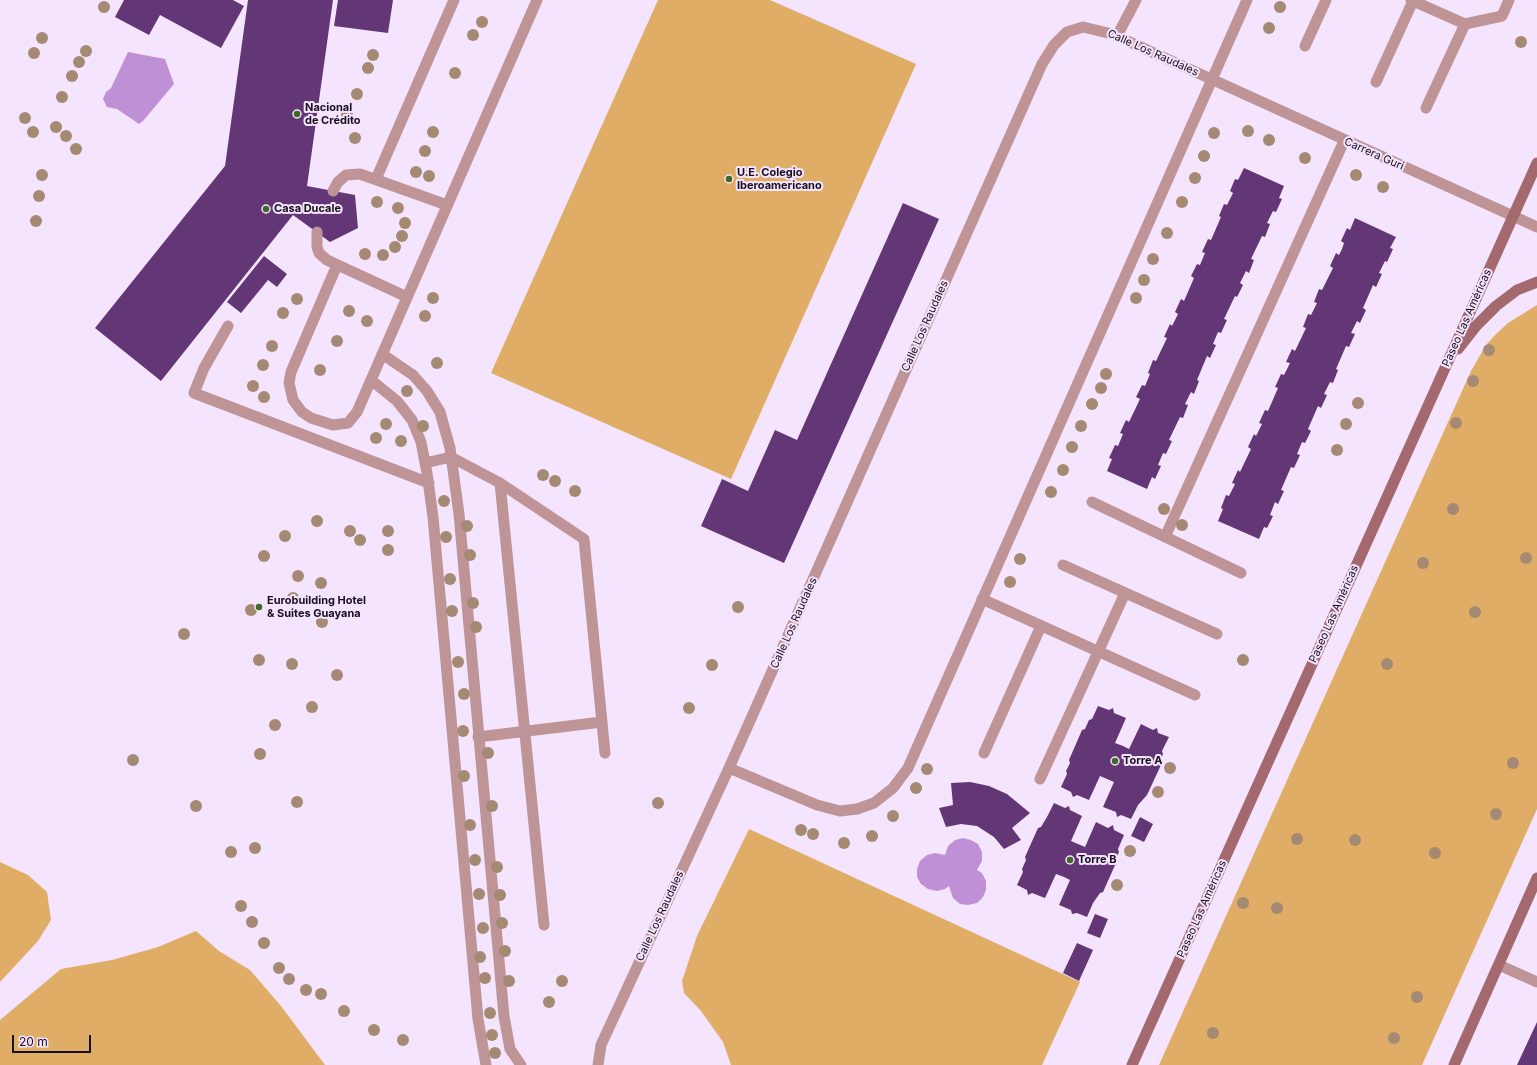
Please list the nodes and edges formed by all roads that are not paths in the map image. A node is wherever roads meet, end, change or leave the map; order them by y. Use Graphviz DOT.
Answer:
graph roads {
  1 [pos="454,0"];
  2 [pos="537,0"];
  3 [pos="1136,0"];
  4 [pos="1247,0"];
  5 [pos="1326,0"];
  6 [pos="1412,0"];
  7 [pos="1509,0"];
  8 [pos="1465,24"];
  9 [pos="1117,36"];
  10 [pos="1305,46"];
  11 [pos="1211,79"];
  12 [pos="1376,82"];
  13 [pos="1426,108"];
  14 [pos="1344,141"];
  15 [pos="1537,163"];
  16 [pos="376,178"];
  17 [pos="333,191"];
  18 [pos="447,206"];
  19 [pos="1513,216"];
  20 [pos="1537,227"];
  21 [pos="317,232"];
  22 [pos="338,265"];
  23 [pos="1537,282"];
  24 [pos="407,297"];
  25 [pos="228,326"];
  26 [pos="382,354"];
  27 [pos="1446,365"];
  28 [pos="371,380"];
  29 [pos="451,457"];
  30 [pos="425,463"];
  31 [pos="500,482"];
  32 [pos="429,483"];
  33 [pos="1092,502"];
  34 [pos="1165,537"];
  35 [pos="1063,565"];
  36 [pos="1241,573"];
  37 [pos="1125,593"];
  38 [pos="982,599"];
  39 [pos="1041,626"];
  40 [pos="1217,634"];
  41 [pos="1098,652"];
  42 [pos="1195,695"];
  43 [pos="602,722"];
  44 [pos="525,731"];
  45 [pos="478,737"];
  46 [pos="605,753"];
  47 [pos="984,753"];
  48 [pos="729,768"];
  49 [pos="1040,778"];
  50 [pos="1537,878"];
  51 [pos="544,925"];
  52 [pos="1499,965"];
  53 [pos="1537,982"];
  54 [pos="486,1065"];
  55 [pos="521,1065"];
  56 [pos="598,1065"];
  57 [pos="1132,1065"];
  58 [pos="1454,1065"];
  1 -- 16 [label="street"];
  2 -- 18 [label="street"];
  3 -- 9 [label="street"];
  4 -- 11 [label="street, Calle Los Raudales"];
  5 -- 10 [label="street"];
  6 -- 8 [label="street"];
  6 -- 12 [label="street"];
  7 -- 8 [label="street"];
  8 -- 13 [label="street"];
  9 -- 11 [label="street, Calle Los Raudales"];
  9 -- 48 [label="street, Calle Los Raudales"];
  11 -- 14 [label="street, Carrera Guri"];
  11 -- 38 [label="street, Calle Los Raudales"];
  14 -- 19 [label="street, Carrera Guri"];
  14 -- 34 [label="street"];
  15 -- 19 [label="main road, Paseo Las Américas"];
  16 -- 17 [label="street"];
  16 -- 18 [label="street"];
  18 -- 24 [label="street"];
  19 -- 20 [label="street, Carrera Guri"];
  19 -- 27 [label="main road, Paseo Las Américas"];
  21 -- 22 [label="street"];
  22 -- 24 [label="street"];
  22 -- 28 [label="street"];
  23 -- 27 [label="main road"];
  24 -- 26 [label="street"];
  25 -- 32 [label="street"];
  26 -- 28 [label="street"];
  26 -- 29 [label="street"];
  27 -- 57 [label="main road, Paseo Las Américas"];
  28 -- 30 [label="street"];
  29 -- 30 [label="street"];
  29 -- 31 [label="street"];
  29 -- 45 [label="street"];
  30 -- 32 [label="street"];
  31 -- 43 [label="street"];
  31 -- 44 [label="street"];
  32 -- 54 [label="street"];
  33 -- 34 [label="street"];
  34 -- 36 [label="street"];
  35 -- 37 [label="street"];
  37 -- 40 [label="street"];
  37 -- 41 [label="street"];
  38 -- 39 [label="street"];
  38 -- 48 [label="street, Calle Los Raudales"];
  39 -- 41 [label="street"];
  39 -- 47 [label="street"];
  41 -- 42 [label="street"];
  41 -- 49 [label="street"];
  43 -- 44 [label="street"];
  43 -- 46 [label="street"];
  44 -- 45 [label="street"];
  44 -- 51 [label="street"];
  45 -- 55 [label="street"];
  48 -- 56 [label="street, Calle Los Raudales"];
  50 -- 52 [label="main road"];
  52 -- 53 [label="street"];
  52 -- 58 [label="main road"];
}
